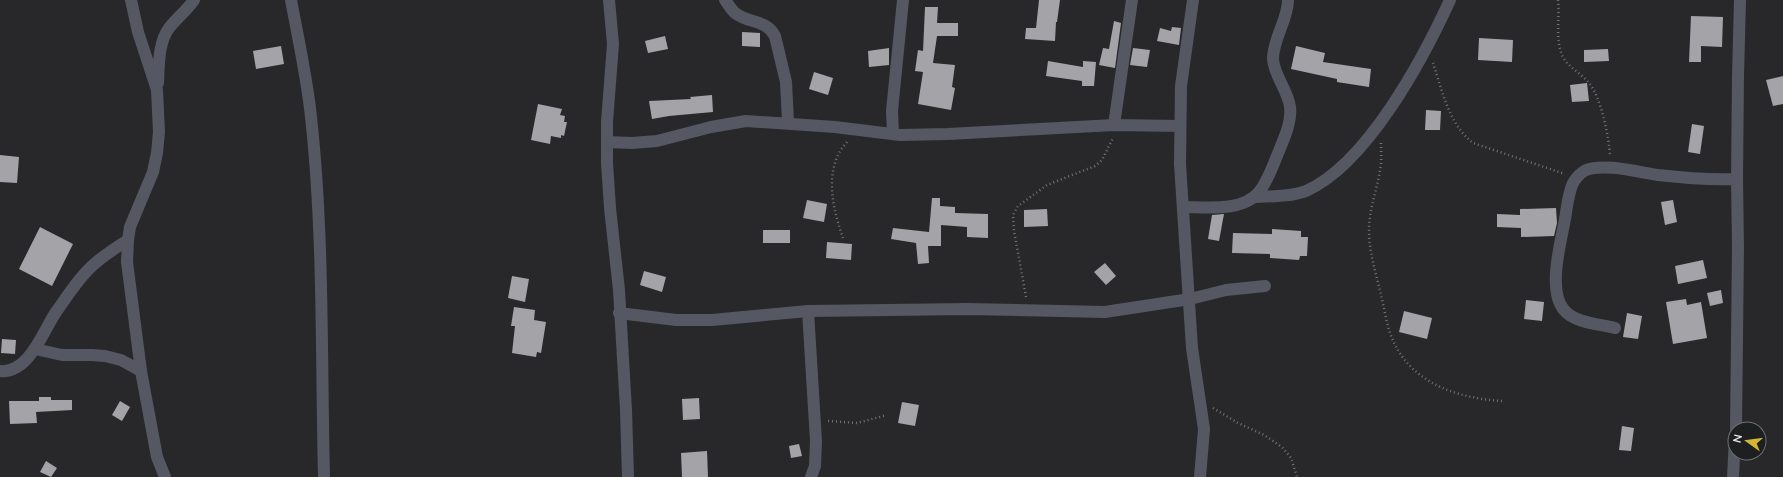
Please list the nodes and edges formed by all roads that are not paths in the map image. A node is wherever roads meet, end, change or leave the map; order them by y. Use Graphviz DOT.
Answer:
graph roads {
  1 [pos="131,0"];
  2 [pos="194,0"];
  3 [pos="291,0"];
  4 [pos="609,0"];
  5 [pos="725,0"];
  6 [pos="903,0"];
  7 [pos="1132,0"];
  8 [pos="1193,0"];
  9 [pos="1288,0"];
  10 [pos="1450,0"];
  11 [pos="1740,0"];
  12 [pos="157,90"];
  13 [pos="788,122"];
  14 [pos="1114,125"];
  15 [pos="1180,126"];
  16 [pos="893,134"];
  17 [pos="607,142"];
  18 [pos="1737,179"];
  19 [pos="1255,197"];
  20 [pos="1184,207"];
  21 [pos="128,240"];
  22 [pos="1265,286"];
  23 [pos="1190,299"];
  24 [pos="808,311"];
  25 [pos="619,313"];
  26 [pos="1614,328"];
  27 [pos="36,349"];
  28 [pos="0,371"];
  29 [pos="141,371"];
  30 [pos="1736,421"];
  31 [pos="1734,461"];
  32 [pos="164,477"];
  33 [pos="324,477"];
  34 [pos="628,477"];
  35 [pos="812,477"];
  36 [pos="1200,477"];
  37 [pos="1733,477"];
  1 -- 12 [label="street"];
  2 -- 12 [label="street"];
  3 -- 33 [label="street"];
  4 -- 17 [label="street"];
  5 -- 13 [label="street"];
  6 -- 16 [label="street"];
  7 -- 14 [label="street"];
  8 -- 15 [label="street"];
  9 -- 19 [label="street"];
  10 -- 19 [label="street"];
  11 -- 18 [label="street"];
  12 -- 21 [label="street"];
  13 -- 16 [label="street"];
  13 -- 17 [label="street"];
  14 -- 15 [label="street"];
  14 -- 16 [label="street"];
  15 -- 20 [label="street"];
  17 -- 25 [label="street"];
  18 -- 26 [label="street"];
  18 -- 30 [label="street"];
  19 -- 20 [label="street"];
  20 -- 23 [label="street"];
  21 -- 27 [label="street"];
  21 -- 29 [label="street"];
  22 -- 23 [label="street"];
  23 -- 24 [label="street"];
  23 -- 36 [label="street"];
  24 -- 25 [label="street"];
  24 -- 35 [label="street"];
  25 -- 34 [label="street"];
  27 -- 28 [label="street"];
  27 -- 29 [label="street"];
  29 -- 32 [label="street"];
  31 -- 37 [label="street"];
}
